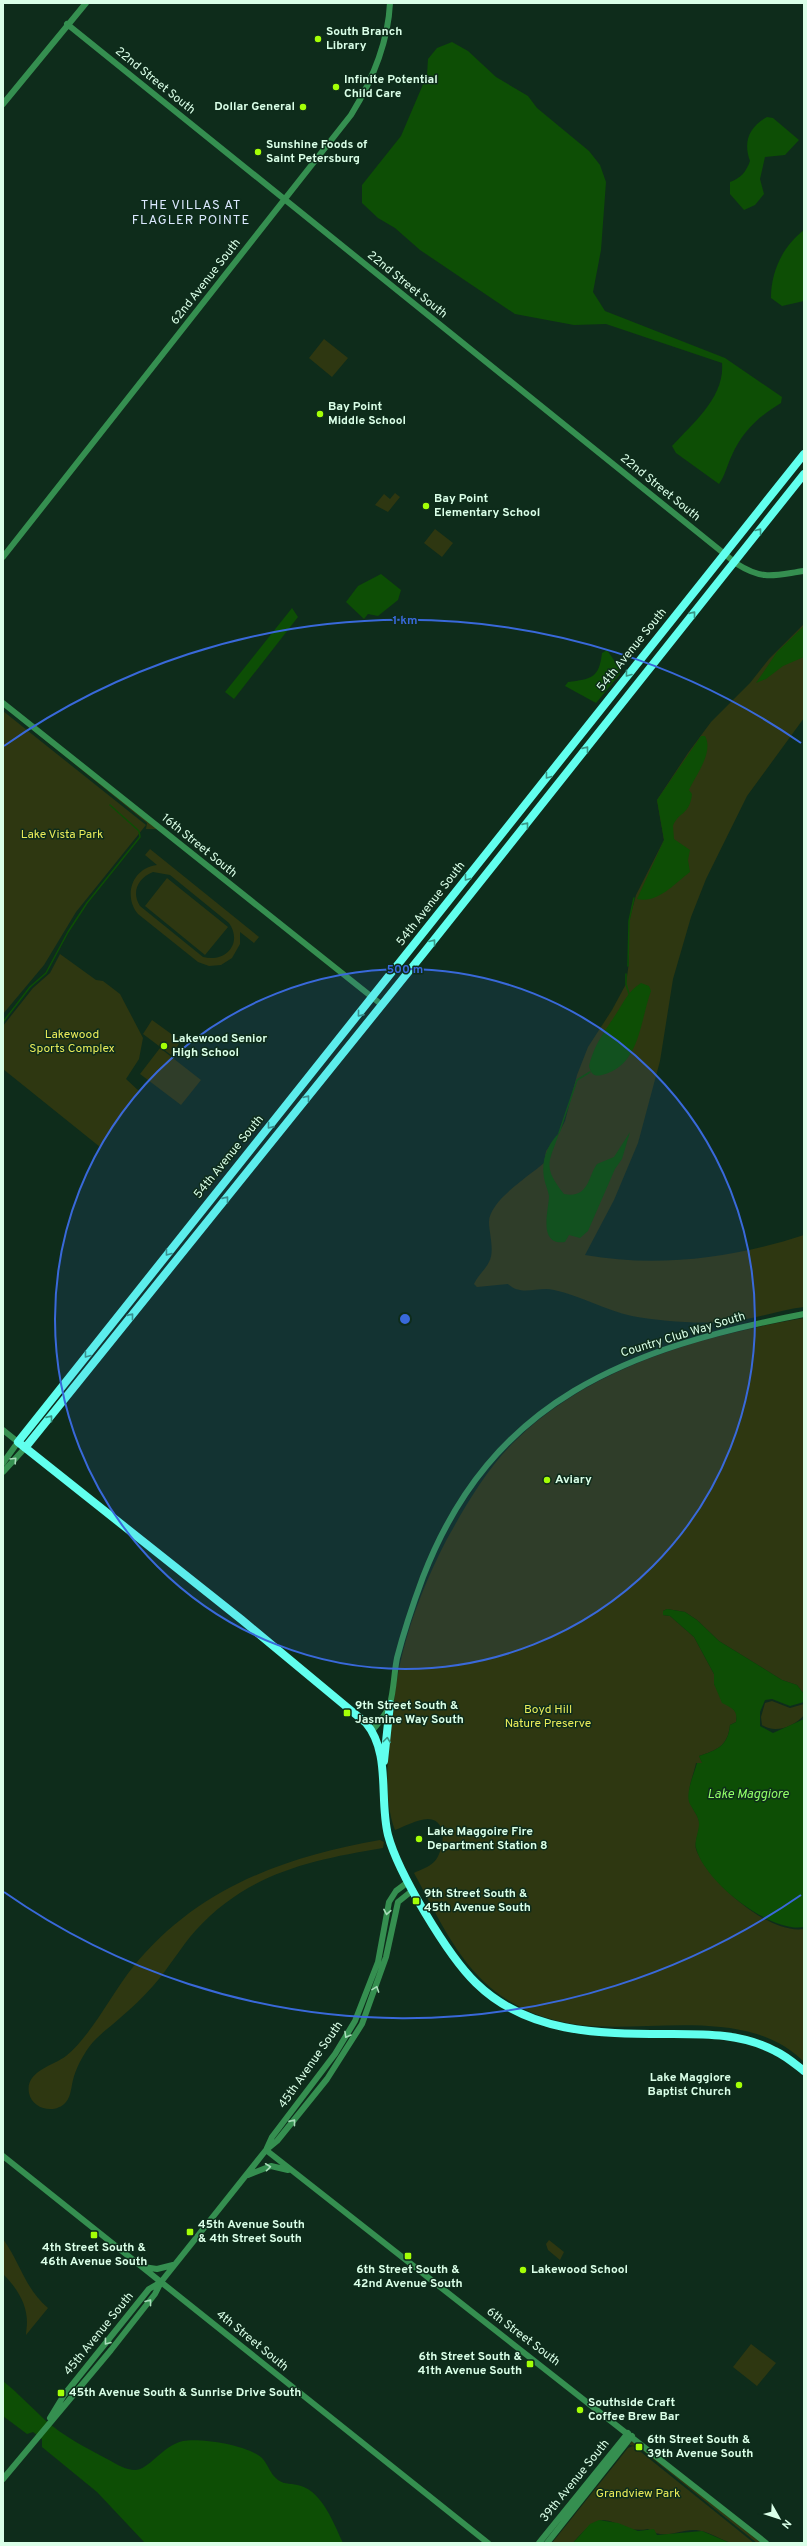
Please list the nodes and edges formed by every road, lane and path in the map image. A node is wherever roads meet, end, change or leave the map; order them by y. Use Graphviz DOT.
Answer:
graph roads {
  1 [pos="86,3"];
  2 [pos="390,3"];
  3 [pos="67,24"];
  4 [pos="3,104"];
  5 [pos="285,200"];
  6 [pos="804,454"];
  7 [pos="804,474"];
  8 [pos="725,554"];
  9 [pos="3,557"];
  10 [pos="735,562"];
  11 [pos="804,571"];
  12 [pos="3,703"];
  13 [pos="373,998"];
  14 [pos="382,1005"];
  15 [pos="804,1314"];
  16 [pos="3,1430"];
  17 [pos="18,1442"];
  18 [pos="26,1448"];
  19 [pos="3,1463"];
  20 [pos="3,1472"];
  21 [pos="390,1704"];
  22 [pos="372,1731"];
  23 [pos="382,1776"];
  24 [pos="408,1882"];
  25 [pos="413,1890"];
  26 [pos="804,2071"];
  27 [pos="266,2150"];
  28 [pos="3,2156"];
  29 [pos="294,2172"];
  30 [pos="244,2177"];
  31 [pos="175,2264"];
  32 [pos="142,2267"];
  33 [pos="161,2282"];
  34 [pos="48,2422"];
  35 [pos="630,2434"];
  36 [pos="3,2478"];
  37 [pos="488,2543"];
  38 [pos="539,2543"];
  39 [pos="547,2543"];
  40 [pos="766,2543"];
  1 -- 3 [label="street"];
  2 -- 5 [label="street, 62nd Avenue South"];
  3 -- 4 [label="street"];
  3 -- 5 [label="street, 22nd Street South"];
  5 -- 8 [label="street, 22nd Street South"];
  5 -- 9 [label="street, 62nd Avenue South"];
  6 -- 8 [label="main road, 54th Avenue South"];
  10 -- 7 [label="main road, 54th Avenue South, one-way"];
  8 -- 10 [label="street, 22nd Street South"];
  8 -- 13 [label="main road, 54th Avenue South, one-way"];
  10 -- 11 [label="street, 22nd Street South"];
  14 -- 10 [label="main road, 54th Avenue South, one-way"];
  12 -- 13 [label="street, 16th Street South"];
  13 -- 14 [label="street, 16th Street South"];
  13 -- 17 [label="main road, 54th Avenue South, one-way"];
  18 -- 14 [label="main road, 54th Avenue South, one-way"];
  15 -- 21 [label="street, Country Club Way South"];
  16 -- 17 [label="street"];
  17 -- 18 [label="main road"];
  17 -- 19 [label="street, 54th Avenue South"];
  20 -- 18 [label="street, 54th Avenue South, one-way"];
  18 -- 22 [label="main road"];
  21 -- 22 [label="street, Country Club Way South"];
  23 -- 21 [label="main road, one-way"];
  22 -- 23 [label="main road"];
  23 -- 24 [label="main road"];
  24 -- 25 [label="main road"];
  24 -- 27 [label="street, 45th Avenue South, one-way"];
  25 -- 26 [label="main road"];
  27 -- 25 [label="street, 45th Avenue South, one-way"];
  27 -- 29 [label="street, 6th Street South"];
  27 -- 30 [label="street, 45th Avenue South"];
  28 -- 32 [label="street, 4th Street South"];
  30 -- 29 [label="street, one-way"];
  29 -- 35 [label="street, 6th Street South"];
  30 -- 31 [label="street, 45th Avenue South"];
  31 -- 32 [label="street"];
  31 -- 33 [label="street, 45th Avenue South"];
  32 -- 33 [label="street, 4th Street South"];
  34 -- 33 [label="street, 45th Avenue South, one-way"];
  33 -- 34 [label="street, 45th Avenue South, one-way"];
  33 -- 37 [label="street, 4th Street South"];
  34 -- 36 [label="street"];
  35 -- 38 [label="street, 39th Avenue South"];
  35 -- 39 [label="street, 39th Avenue South"];
  35 -- 40 [label="street, 6th Street South"];
}
